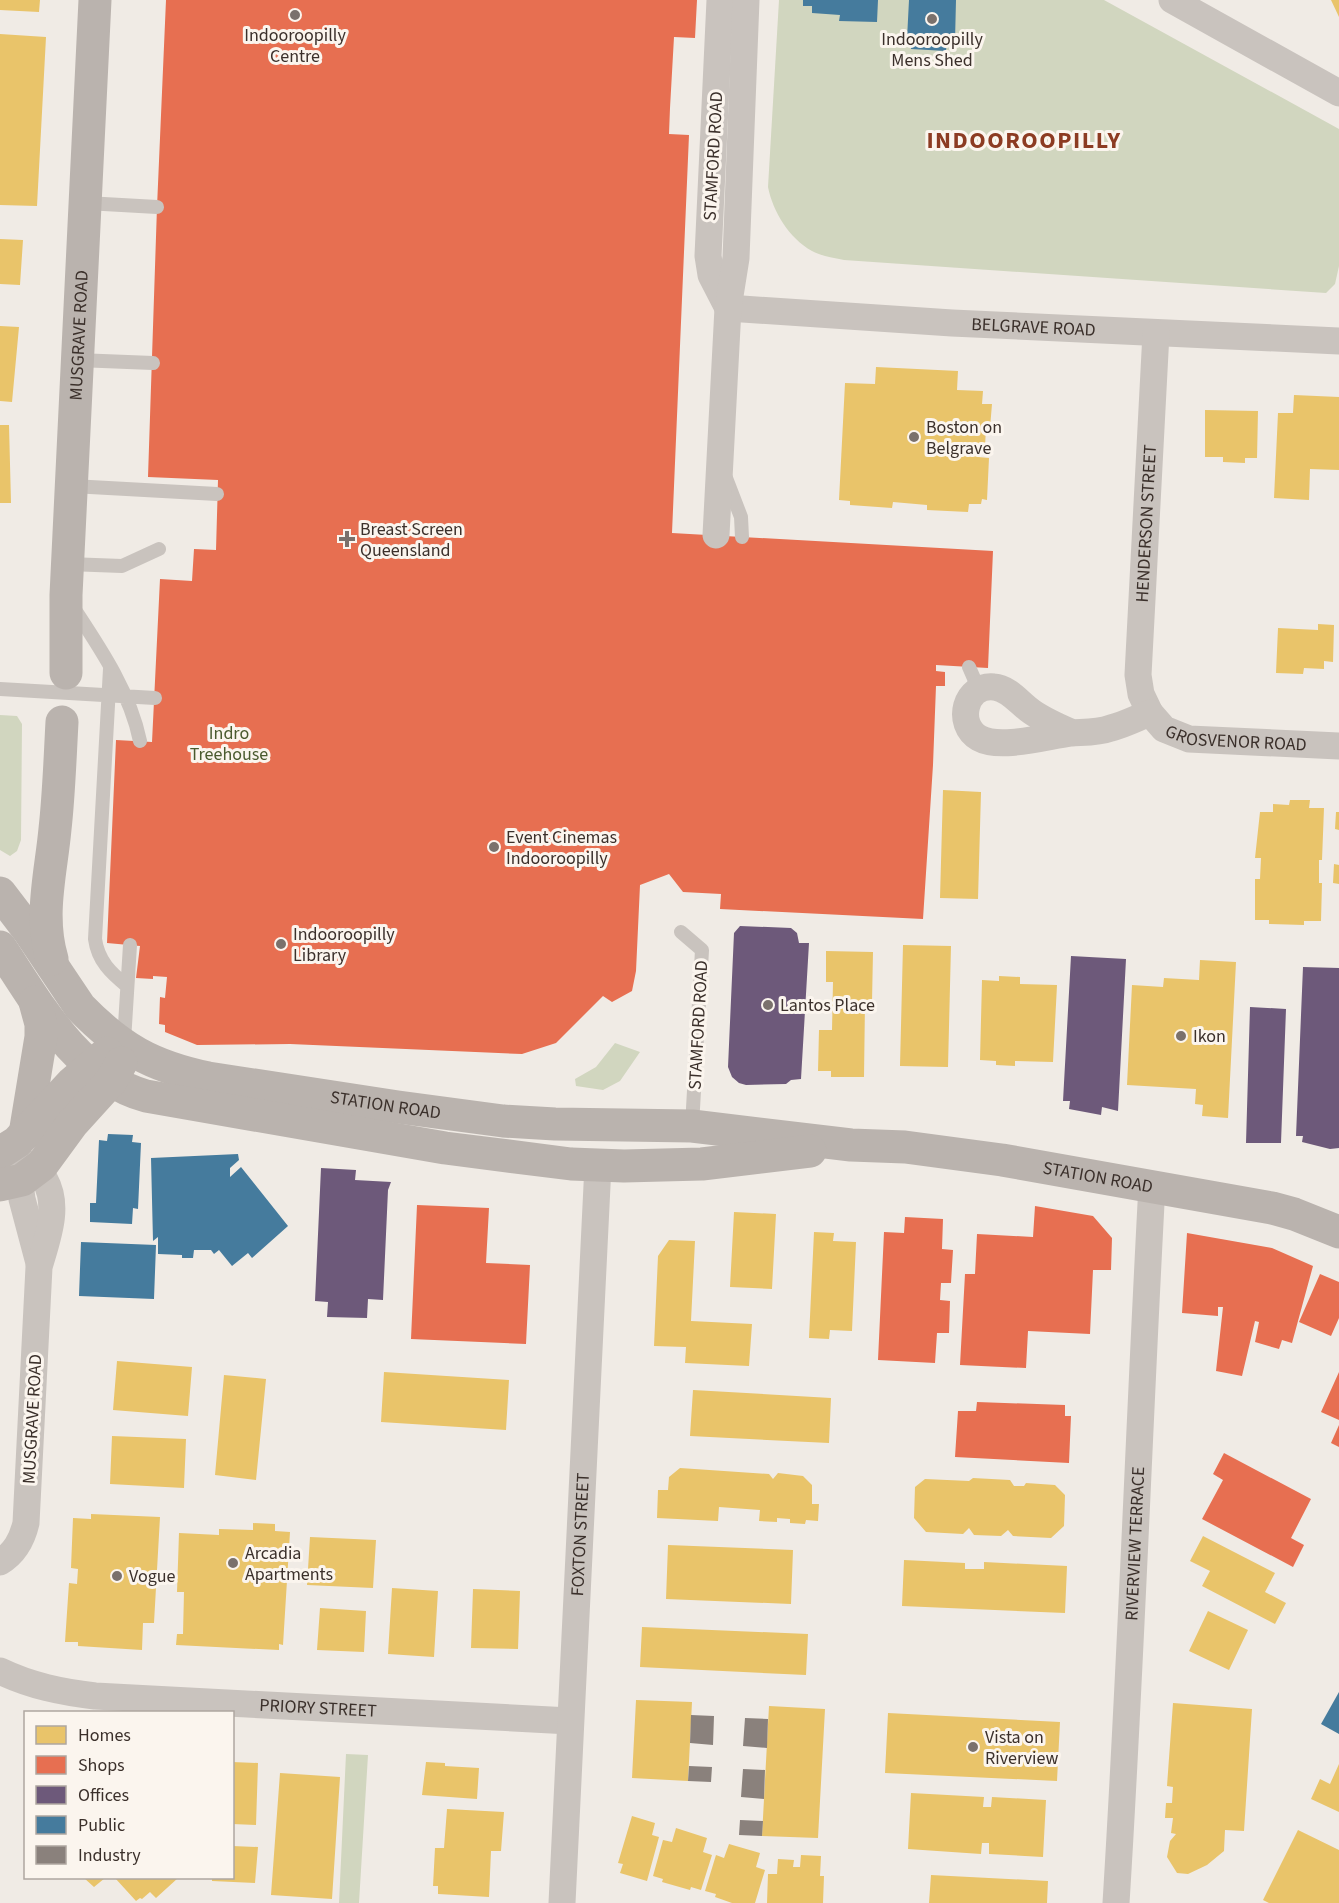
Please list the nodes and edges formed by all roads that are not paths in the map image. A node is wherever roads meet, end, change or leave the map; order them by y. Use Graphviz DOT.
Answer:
graph roads {
  1 [pos="95,0"];
  2 [pos="720,0"];
  3 [pos="746,0"];
  4 [pos="1172,0"];
  5 [pos="1339,93"];
  6 [pos="86,203"];
  7 [pos="157,207"];
  8 [pos="728,308"];
  9 [pos="1156,333"];
  10 [pos="1339,341"];
  11 [pos="77,360"];
  12 [pos="153,363"];
  13 [pos="719,459"];
  14 [pos="72,486"];
  15 [pos="217,494"];
  16 [pos="716,535"];
  17 [pos="742,537"];
  18 [pos="159,549"];
  19 [pos="67,579"];
  20 [pos="110,669"];
  21 [pos="66,673"];
  22 [pos="0,689"];
  23 [pos="155,698"];
  24 [pos="1150,713"];
  25 [pos="62,722"];
  26 [pos="1073,733"];
  27 [pos="140,741"];
  28 [pos="1339,746"];
  29 [pos="47,878"];
  30 [pos="5,906"];
  31 [pos="681,932"];
  32 [pos="130,945"];
  33 [pos="0,947"];
  34 [pos="57,972"];
  35 [pos="127,986"];
  36 [pos="33,998"];
  37 [pos="123,1045"];
  38 [pos="101,1073"];
  39 [pos="600,1125"];
  40 [pos="692,1126"];
  41 [pos="851,1145"];
  42 [pos="15,1160"];
  43 [pos="689,1164"];
  44 [pos="598,1165"];
  45 [pos="1152,1185"];
  46 [pos="1339,1232"];
  47 [pos="0,1562"];
  48 [pos="0,1671"];
  49 [pos="570,1721"];
  50 [pos="562,1903"];
  51 [pos="1116,1903"];
  1 -- 6 [label="street, MUSGRAVE ROAD"];
  2 -- 8 [label="street, STAMFORD ROAD"];
  3 -- 8 [label="street, STAMFORD ROAD"];
  4 -- 5 [label="street"];
  6 -- 7 [label="lane"];
  6 -- 11 [label="street, MUSGRAVE ROAD"];
  8 -- 9 [label="street, BELGRAVE ROAD"];
  8 -- 13 [label="street, STAMFORD ROAD"];
  9 -- 10 [label="street, BELGRAVE ROAD"];
  9 -- 24 [label="street, HENDERSON STREET"];
  11 -- 12 [label="lane"];
  11 -- 14 [label="street, MUSGRAVE ROAD"];
  13 -- 16 [label="street, STAMFORD ROAD"];
  13 -- 17 [label="lane"];
  14 -- 15 [label="lane"];
  14 -- 19 [label="street, MUSGRAVE ROAD"];
  18 -- 19 [label="lane"];
  19 -- 20 [label="lane"];
  19 -- 21 [label="street, MUSGRAVE ROAD"];
  20 -- 27 [label="lane"];
  20 -- 35 [label="lane"];
  22 -- 23 [label="lane"];
  24 -- 26 [label="street, GROSVENOR ROAD"];
  24 -- 28 [label="street, GROSVENOR ROAD"];
  25 -- 29 [label="street"];
  26 -- 26 [label="street, GROSVENOR ROAD"];
  29 -- 30 [label="street"];
  29 -- 34 [label="street"];
  30 -- 34 [label="street, STATION ROAD"];
  31 -- 40 [label="lane, STAMFORD ROAD"];
  32 -- 35 [label="lane"];
  33 -- 36 [label="street, STATION ROAD"];
  34 -- 37 [label="street, STATION ROAD"];
  35 -- 37 [label="lane"];
  36 -- 38 [label="street, STATION ROAD"];
  36 -- 42 [label="street"];
  37 -- 38 [label="street"];
  37 -- 39 [label="street, STATION ROAD"];
  38 -- 42 [label="street"];
  38 -- 44 [label="street, STATION ROAD"];
  39 -- 40 [label="street, STATION ROAD"];
  39 -- 44 [label="street"];
  40 -- 41 [label="street, STATION ROAD"];
  40 -- 43 [label="street"];
  41 -- 43 [label="street, STATION ROAD"];
  41 -- 45 [label="street, STATION ROAD"];
  42 -- 47 [label="street, MUSGRAVE ROAD"];
  43 -- 44 [label="street, STATION ROAD"];
  44 -- 49 [label="street, FOXTON STREET"];
  45 -- 46 [label="street, STATION ROAD"];
  45 -- 51 [label="street, RIVERVIEW TERRACE"];
  48 -- 49 [label="street, PRIORY STREET"];
  49 -- 50 [label="street, FOXTON STREET"];
}
